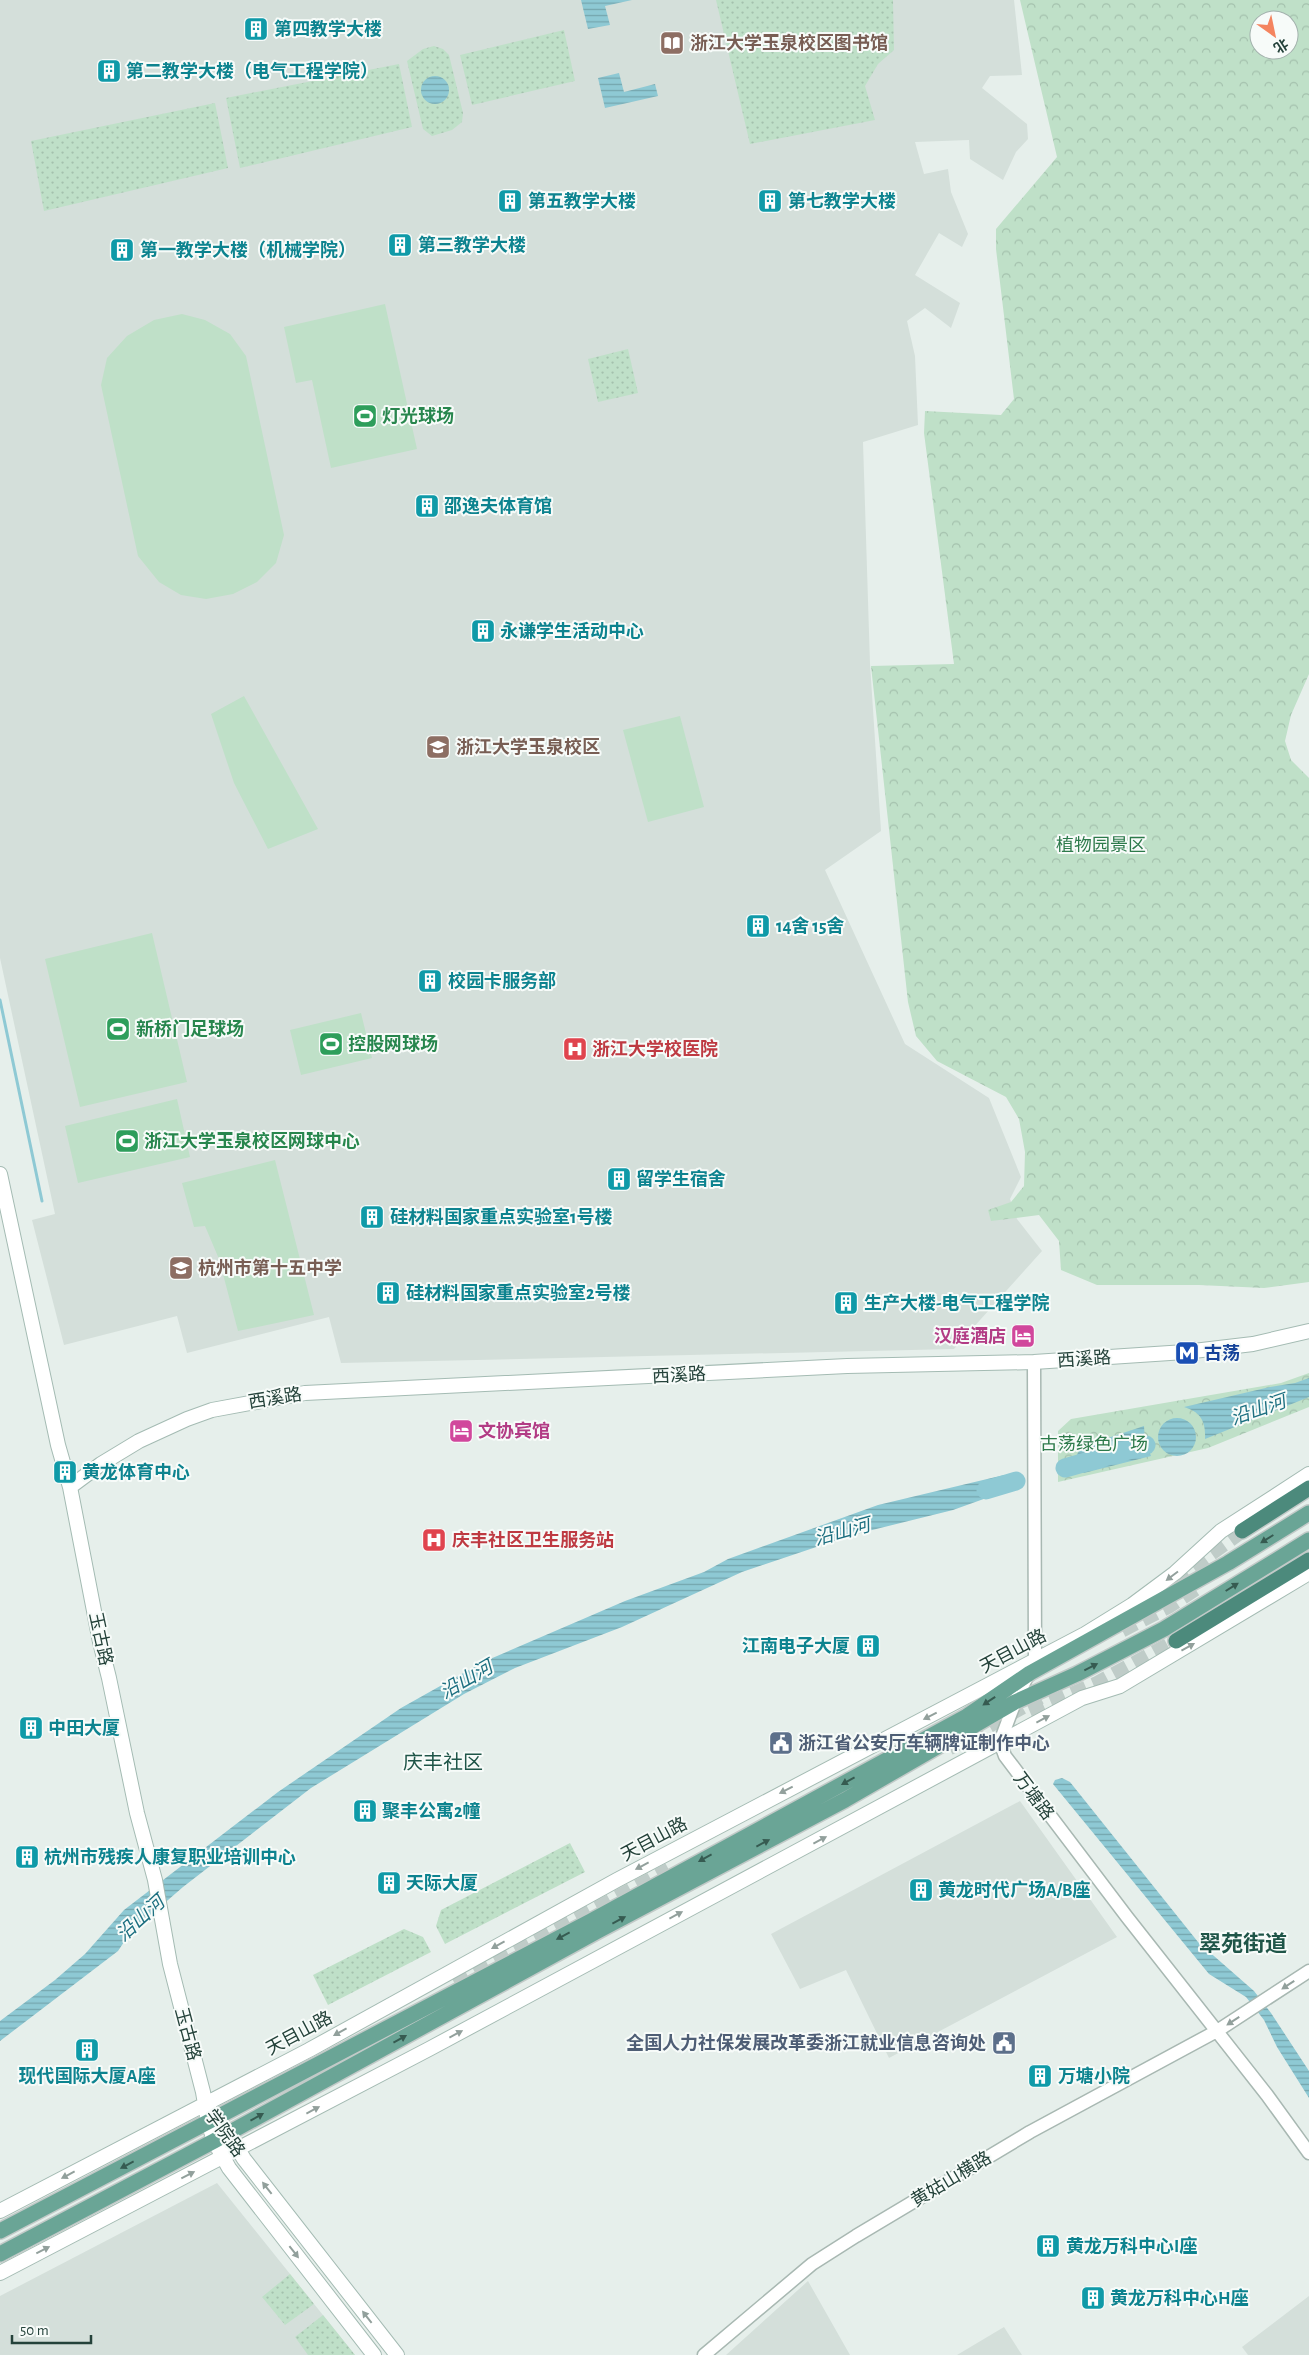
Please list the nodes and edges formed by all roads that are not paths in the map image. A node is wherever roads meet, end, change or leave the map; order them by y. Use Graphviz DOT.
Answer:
graph roads {
  1 [pos="0,1174"];
  2 [pos="1309,1331"];
  3 [pos="1034,1362"];
  4 [pos="1309,1474"];
  5 [pos="70,1488"];
  6 [pos="1309,1488"];
  7 [pos="1309,1513"];
  8 [pos="1242,1531"];
  9 [pos="1309,1540"];
  10 [pos="1309,1560"];
  11 [pos="1309,1573"];
  12 [pos="1176,1641"];
  13 [pos="1032,1667"];
  14 [pos="1015,1702"];
  15 [pos="1000,1742"];
  16 [pos="1309,1971"];
  17 [pos="1217,2032"];
  18 [pos="204,2104"];
  19 [pos="213,2121"];
  20 [pos="228,2133"];
  21 [pos="214,2141"];
  22 [pos="239,2149"];
  23 [pos="1309,2153"];
  24 [pos="222,2157"];
  25 [pos="0,2211"];
  26 [pos="0,2231"];
  27 [pos="0,2254"];
  28 [pos="0,2272"];
  29 [pos="374,2355"];
  30 [pos="397,2355"];
  31 [pos="704,2355"];
  1 -- 5 [label="main road, 玉古路"];
  2 -- 3 [label="main road, 西溪路"];
  3 -- 5 [label="main road, 西溪路"];
  3 -- 13 [label="street"];
  4 -- 13 [label="main road, 天目山路, one-way"];
  5 -- 18 [label="main road, 玉古路"];
  6 -- 8 [label="highway"];
  7 -- 13 [label="main road, 天目山路, one-way"];
  14 -- 9 [label="main road, one-way"];
  10 -- 12 [label="highway"];
  15 -- 11 [label="main road, one-way"];
  13 -- 14 [label="street"];
  13 -- 18 [label="main road, 天目山路, one-way"];
  13 -- 19 [label="main road, 天目山路, one-way"];
  14 -- 15 [label="street"];
  20 -- 14 [label="main road, one-way"];
  15 -- 17 [label="street, 万塘路"];
  22 -- 15 [label="main road, one-way"];
  16 -- 17 [label="street, 黄姑山横路, one-way"];
  17 -- 23 [label="street, 万塘路"];
  17 -- 31 [label="street, 黄姑山横路"];
  18 -- 19 [label="main road, 学院路"];
  18 -- 25 [label="main road, 天目山路, one-way"];
  19 -- 20 [label="main road, 学院路"];
  19 -- 21 [label="main road, 学院路"];
  19 -- 26 [label="main road, 天目山路, one-way"];
  20 -- 21 [label="main road"];
  20 -- 22 [label="main road, 学院路"];
  21 -- 24 [label="main road, 学院路"];
  21 -- 27 [label="main road"];
  22 -- 24 [label="main road"];
  30 -- 22 [label="main road, 学院路, one-way"];
  28 -- 24 [label="main road, one-way"];
  24 -- 29 [label="main road, 学院路, one-way"];
}
